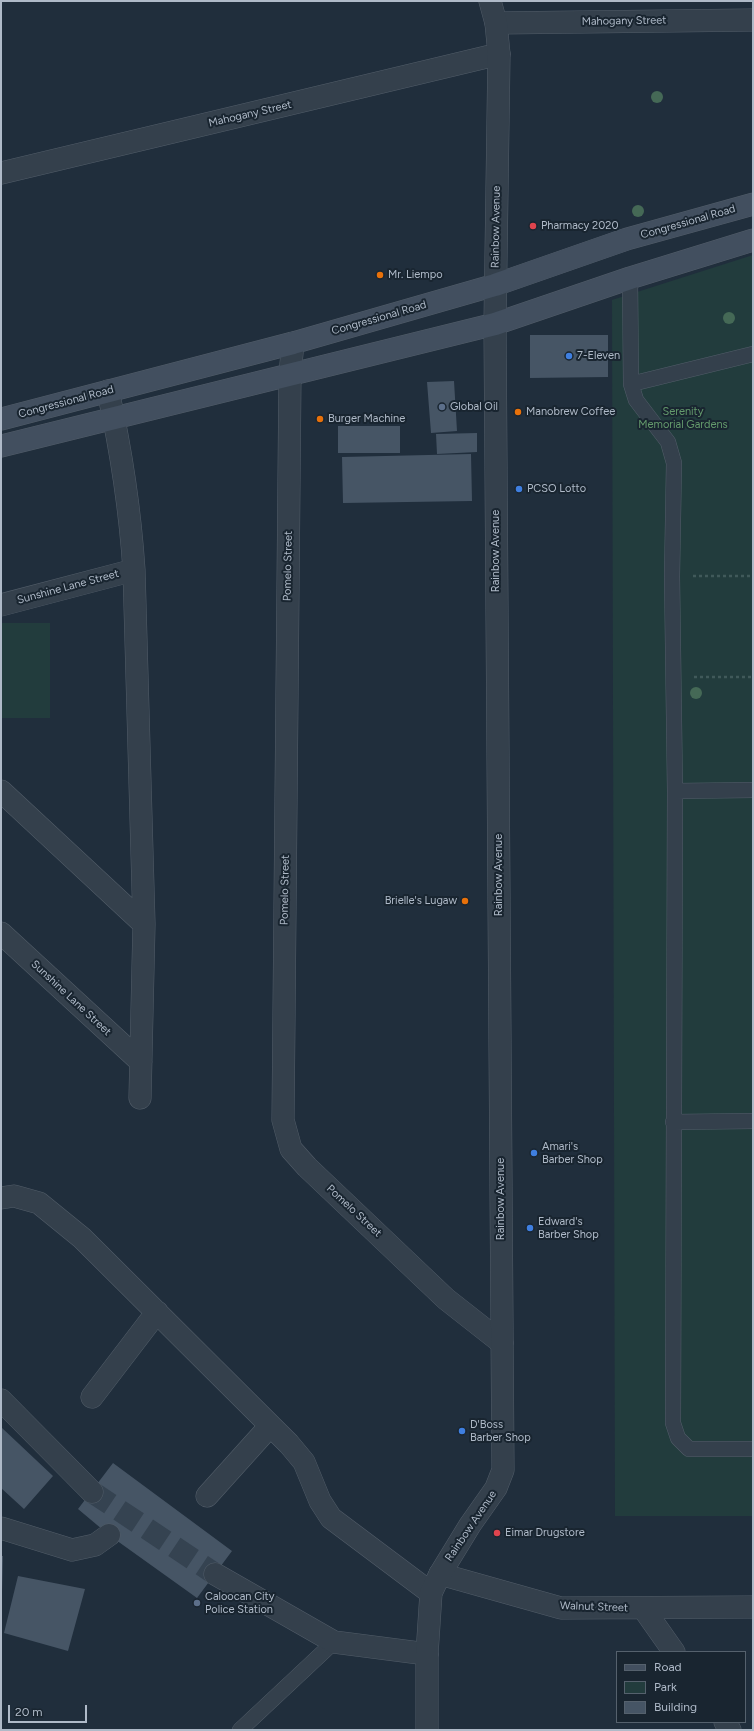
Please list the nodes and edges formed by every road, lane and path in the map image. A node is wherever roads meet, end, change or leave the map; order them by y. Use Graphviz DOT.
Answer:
graph roads {
  1 [pos="490,1"];
  2 [pos="753,20"];
  3 [pos="496,23"];
  4 [pos="499,54"];
  5 [pos="1,173"];
  6 [pos="753,204"];
  7 [pos="753,240"];
  8 [pos="630,278"];
  9 [pos="495,285"];
  10 [pos="495,324"];
  11 [pos="293,343"];
  12 [pos="753,354"];
  13 [pos="290,374"];
  14 [pos="631,384"];
  15 [pos="108,391"];
  16 [pos="114,418"];
  17 [pos="1,419"];
  18 [pos="1,446"];
  19 [pos="134,570"];
  20 [pos="672,576"];
  21 [pos="753,576"];
  22 [pos="1,605"];
  23 [pos="674,677"];
  24 [pos="753,677"];
  25 [pos="675,790"];
  26 [pos="753,790"];
  27 [pos="1,791"];
  28 [pos="144,924"];
  29 [pos="1,933"];
  30 [pos="141,1062"];
  31 [pos="140,1098"];
  32 [pos="753,1121"];
  33 [pos="673,1122"];
  34 [pos="1,1198"];
  35 [pos="157,1312"];
  36 [pos="502,1343"];
  37 [pos="92,1397"];
  38 [pos="1,1400"];
  39 [pos="270,1426"];
  40 [pos="753,1449"];
  41 [pos="92,1492"];
  42 [pos="207,1496"];
  43 [pos="1,1528"];
  44 [pos="109,1535"];
  45 [pos="215,1574"];
  46 [pos="435,1583"];
  47 [pos="753,1607"];
  48 [pos="643,1608"];
  49 [pos="334,1642"];
  50 [pos="673,1651"];
  51 [pos="427,1654"];
  52 [pos="240,1730"];
  53 [pos="427,1730"];
  1 -- 3 [label="street, Rainbow Avenue"];
  2 -- 3 [label="street, Mahogany Street"];
  3 -- 4 [label="street, Rainbow Avenue"];
  4 -- 5 [label="street, Mahogany Street"];
  4 -- 9 [label="street, Rainbow Avenue"];
  6 -- 9 [label="main road, Congressional Road"];
  7 -- 8 [label="main road"];
  8 -- 10 [label="main road"];
  8 -- 14 [label="lane"];
  9 -- 10 [label="street, Rainbow Avenue"];
  9 -- 11 [label="main road, Congressional Road"];
  10 -- 13 [label="main road"];
  10 -- 36 [label="street, Rainbow Avenue"];
  11 -- 13 [label="street, Pomelo Street"];
  11 -- 15 [label="main road, Congressional Road"];
  12 -- 14 [label="lane"];
  13 -- 16 [label="main road"];
  13 -- 36 [label="street, Pomelo Street"];
  14 -- 20 [label="lane"];
  15 -- 16 [label="street"];
  15 -- 17 [label="main road, Congressional Road"];
  16 -- 18 [label="main road"];
  16 -- 19 [label="street"];
  19 -- 22 [label="street, Sunshine Lane Street"];
  19 -- 28 [label="street"];
  20 -- 21 [label="path"];
  20 -- 23 [label="lane"];
  23 -- 24 [label="path"];
  23 -- 25 [label="lane"];
  25 -- 26 [label="lane"];
  25 -- 33 [label="lane"];
  27 -- 28 [label="street"];
  28 -- 30 [label="street"];
  29 -- 30 [label="street, Sunshine Lane Street"];
  30 -- 31 [label="street"];
  32 -- 33 [label="lane"];
  33 -- 40 [label="lane"];
  34 -- 35 [label="street"];
  35 -- 37 [label="street"];
  35 -- 39 [label="street"];
  36 -- 46 [label="street, Rainbow Avenue"];
  38 -- 41 [label="street"];
  39 -- 42 [label="street"];
  39 -- 46 [label="street"];
  43 -- 44 [label="street"];
  45 -- 49 [label="street"];
  46 -- 48 [label="street, Walnut Street"];
  46 -- 51 [label="street, Rainbow Avenue"];
  47 -- 48 [label="street, Walnut Street"];
  48 -- 50 [label="street"];
  49 -- 51 [label="street"];
  49 -- 52 [label="lane"];
  51 -- 53 [label="street, Rainbow Avenue"];
}
